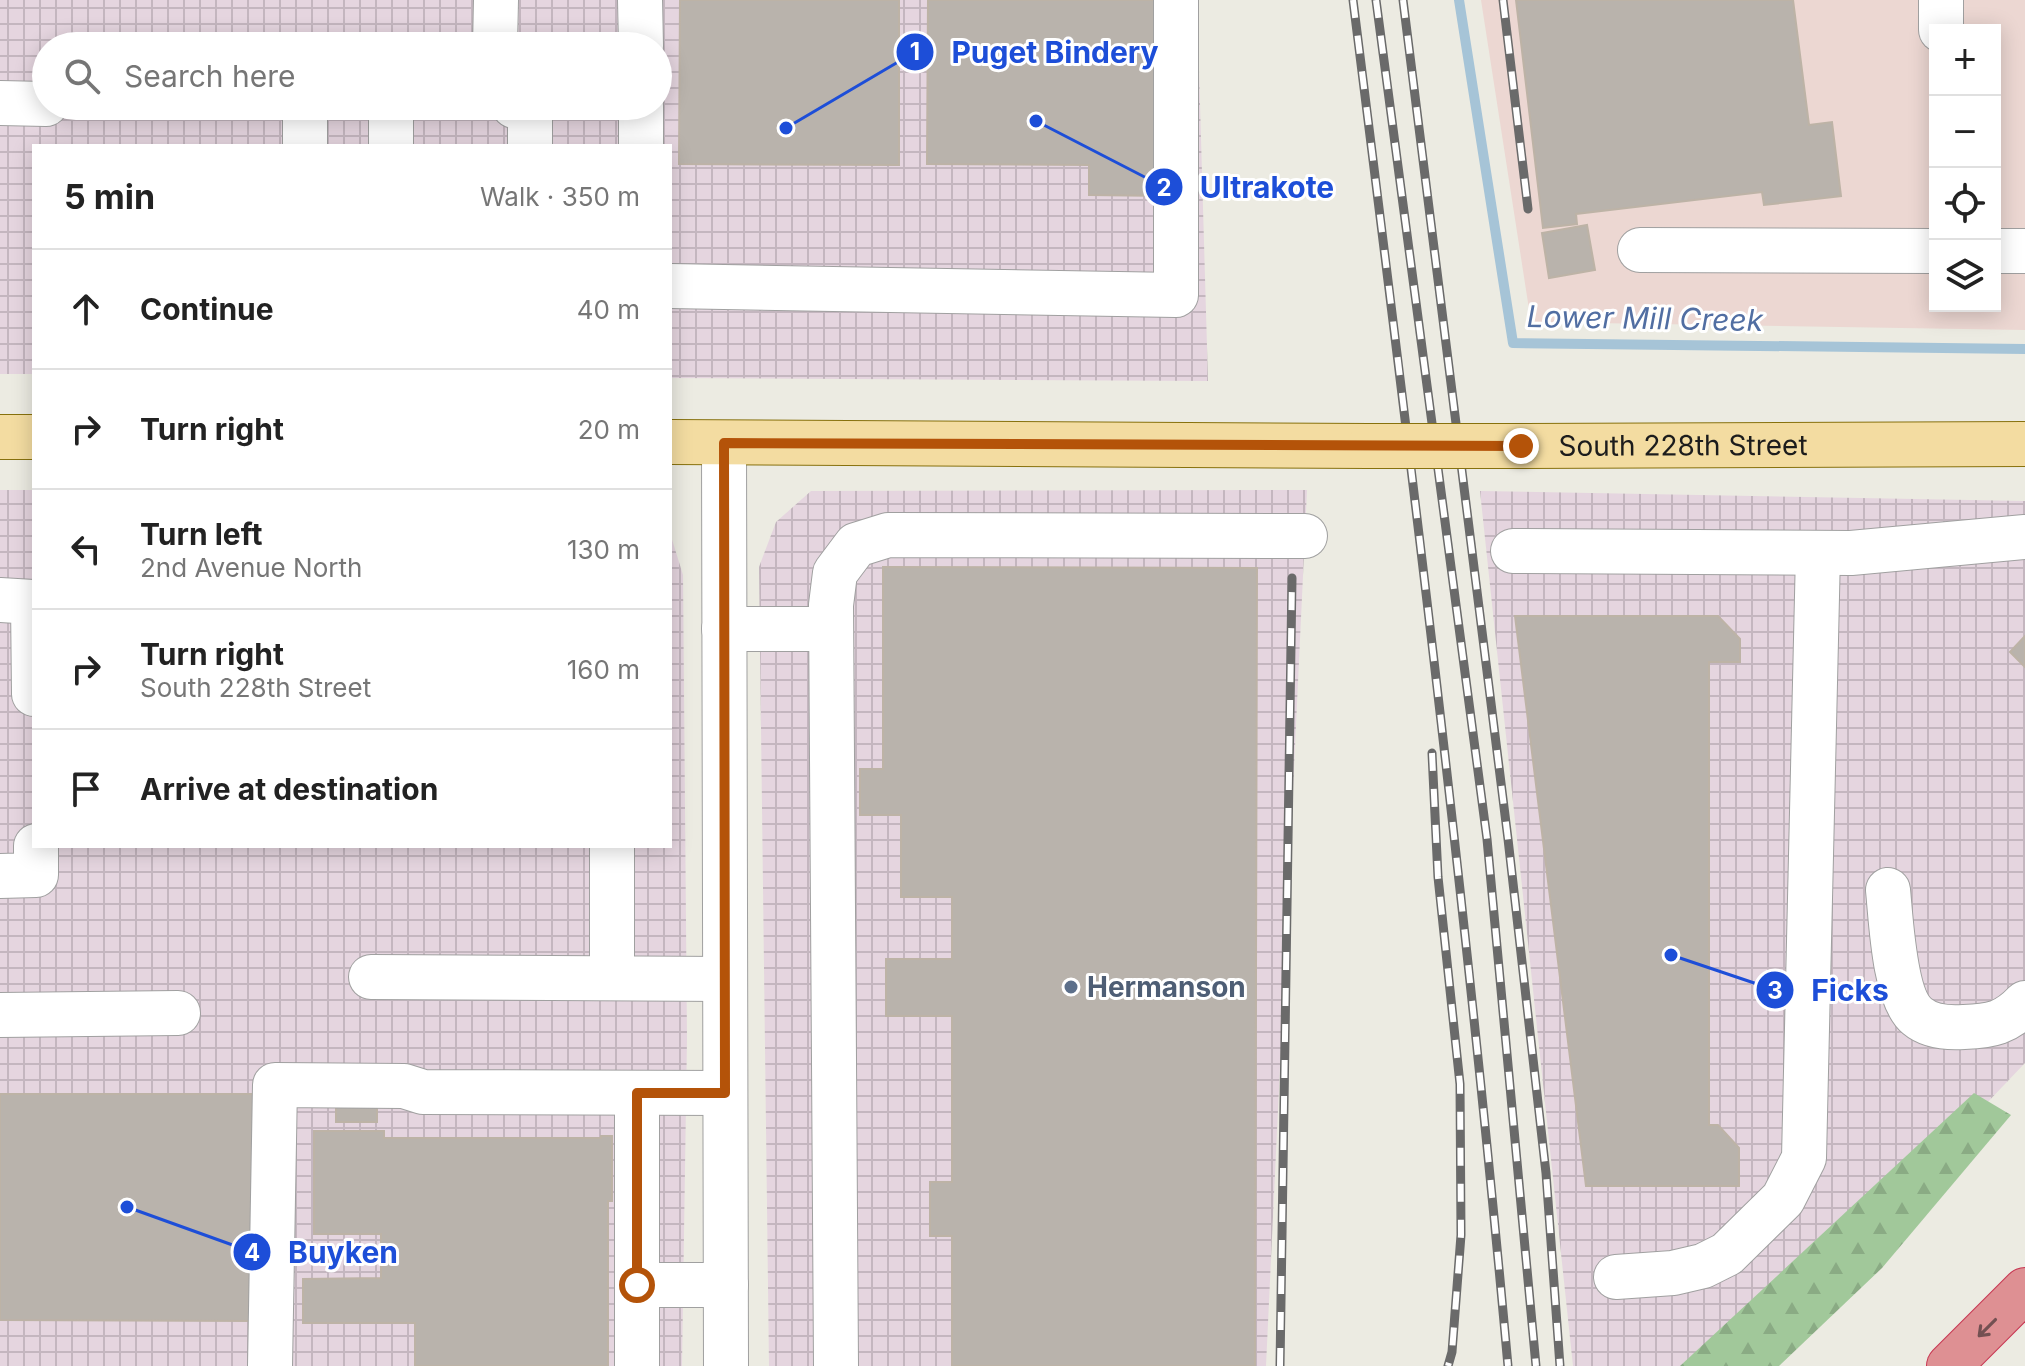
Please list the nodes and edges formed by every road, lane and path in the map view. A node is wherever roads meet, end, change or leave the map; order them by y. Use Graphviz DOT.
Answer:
graph roads {
  1 [pos="496,0"];
  2 [pos="640,0"];
  3 [pos="1176,0"];
  4 [pos="1941,0"];
  5 [pos="1941,24"];
  6 [pos="495,32"];
  7 [pos="641,32"];
  8 [pos="0,103"];
  9 [pos="32,104"];
  10 [pos="305,120"];
  11 [pos="391,120"];
  12 [pos="530,120"];
  13 [pos="641,120"];
  14 [pos="305,144"];
  15 [pos="391,144"];
  16 [pos="530,144"];
  17 [pos="641,144"];
  18 [pos="1640,250"];
  19 [pos="1929,251"];
  20 [pos="2001,251"];
  21 [pos="2025,251"];
  22 [pos="672,286"];
  23 [pos="0,437"];
  24 [pos="32,437"];
  25 [pos="672,442"];
  26 [pos="724,443"];
  27 [pos="2025,444"];
  28 [pos="1305,536"];
  29 [pos="2025,537"];
  30 [pos="1513,551"];
  31 [pos="1818,553"];
  32 [pos="0,600"];
  33 [pos="32,602"];
  34 [pos="724,629"];
  35 [pos="831,629"];
  36 [pos="36,848"];
  37 [pos="612,848"];
  38 [pos="0,876"];
  39 [pos="1888,890"];
  40 [pos="371,977"];
  41 [pos="612,978"];
  42 [pos="725,979"];
  43 [pos="2025,1003"];
  44 [pos="178,1013"];
  45 [pos="0,1015"];
  46 [pos="637,1093"];
  47 [pos="725,1093"];
  48 [pos="1616,1277"];
  49 [pos="637,1285"];
  50 [pos="726,1285"];
  51 [pos="2025,1290"];
  52 [pos="270,1366"];
  53 [pos="637,1366"];
  54 [pos="726,1366"];
  55 [pos="836,1366"];
  56 [pos="1949,1366"];
  1 -- 6 [label="street"];
  2 -- 7 [label="street"];
  3 -- 22 [label="street"];
  4 -- 5 [label="street"];
  8 -- 9 [label="street"];
  10 -- 14 [label="street"];
  11 -- 15 [label="street"];
  12 -- 16 [label="street"];
  13 -- 17 [label="street"];
  18 -- 19 [label="street"];
  20 -- 21 [label="street"];
  23 -- 24 [label="main road"];
  25 -- 26 [label="main road, South 228th Street"];
  26 -- 27 [label="main road, South 228th Street, bridge"];
  26 -- 34 [label="street"];
  28 -- 35 [label="street"];
  29 -- 31 [label="street"];
  30 -- 31 [label="street"];
  31 -- 48 [label="street"];
  32 -- 33 [label="street"];
  34 -- 35 [label="street"];
  34 -- 42 [label="street"];
  35 -- 55 [label="street"];
  36 -- 38 [label="street"];
  37 -- 41 [label="street"];
  39 -- 43 [label="street"];
  40 -- 41 [label="street"];
  41 -- 42 [label="street"];
  42 -- 47 [label="street"];
  44 -- 45 [label="street"];
  46 -- 47 [label="street"];
  46 -- 49 [label="street"];
  46 -- 52 [label="street"];
  47 -- 50 [label="street"];
  49 -- 50 [label="street"];
  49 -- 53 [label="street"];
  50 -- 54 [label="street"];
  51 -- 56 [label="highway, one-way"];
}
